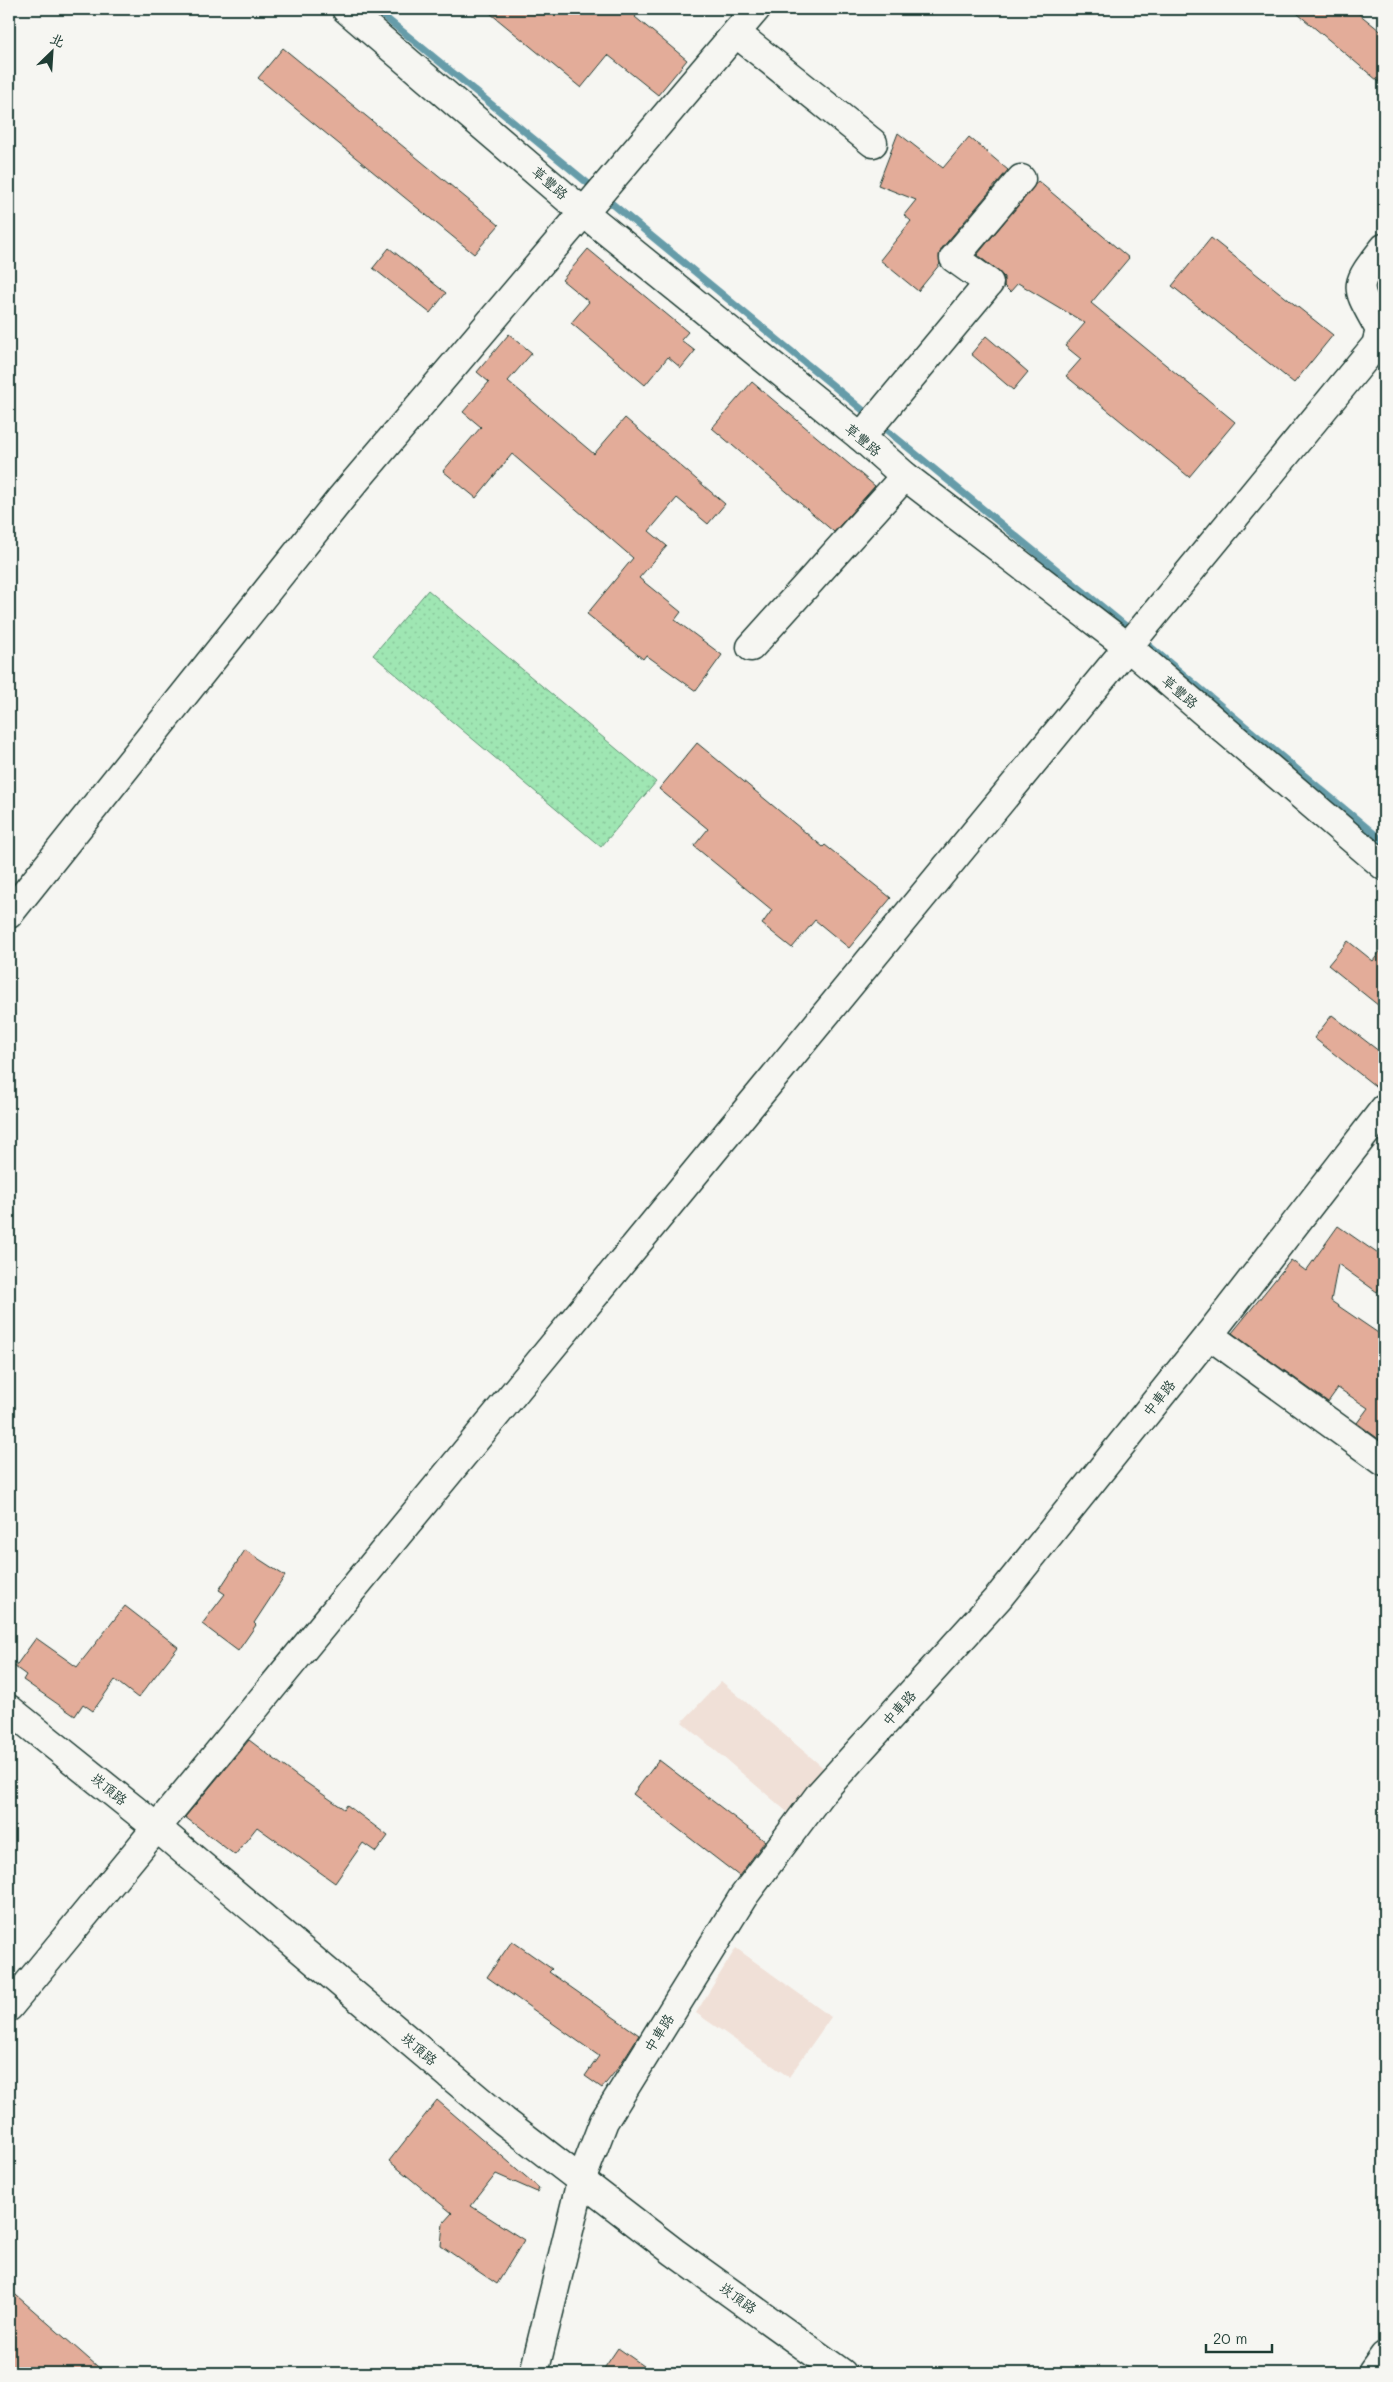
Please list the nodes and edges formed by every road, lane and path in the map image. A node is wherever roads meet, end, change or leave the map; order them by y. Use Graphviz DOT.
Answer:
graph roads {
  1 [pos="346,9"];
  2 [pos="756,9"];
  3 [pos="736,33"];
  4 [pos="874,142"];
  5 [pos="1021,179"];
  6 [pos="584,212"];
  7 [pos="1384,248"];
  8 [pos="861,437"];
  9 [pos="904,476"];
  10 [pos="752,646"];
  11 [pos="1128,647"];
  12 [pos="1384,866"];
  13 [pos="9,914"];
  14 [pos="1384,1109"];
  15 [pos="1210,1335"];
  16 [pos="1384,1462"];
  17 [pos="9,1709"];
  18 [pos="156,1827"];
  19 [pos="9,2008"];
  20 [pos="581,2181"];
  21 [pos="1384,2356"];
  22 [pos="534,2373"];
  23 [pos="842,2373"];
  24 [pos="1372,2373"];
  1 -- 6 [label="street, 草豐路"];
  2 -- 3 [label="street"];
  3 -- 4 [label="street"];
  3 -- 6 [label="street"];
  5 -- 8 [label="street"];
  6 -- 8 [label="street, 草豐路"];
  6 -- 13 [label="street"];
  7 -- 11 [label="street"];
  8 -- 9 [label="street, 草豐路"];
  9 -- 10 [label="street"];
  9 -- 11 [label="street, 草豐路"];
  11 -- 12 [label="street, 草豐路"];
  11 -- 18 [label="street"];
  14 -- 15 [label="street, 中車路"];
  15 -- 16 [label="street"];
  15 -- 20 [label="street, 中車路"];
  17 -- 18 [label="street, 崁頂路"];
  18 -- 19 [label="street"];
  18 -- 20 [label="street, 崁頂路"];
  20 -- 22 [label="street, 中車路"];
  20 -- 23 [label="street, 崁頂路"];
  21 -- 24 [label="street"];
}
